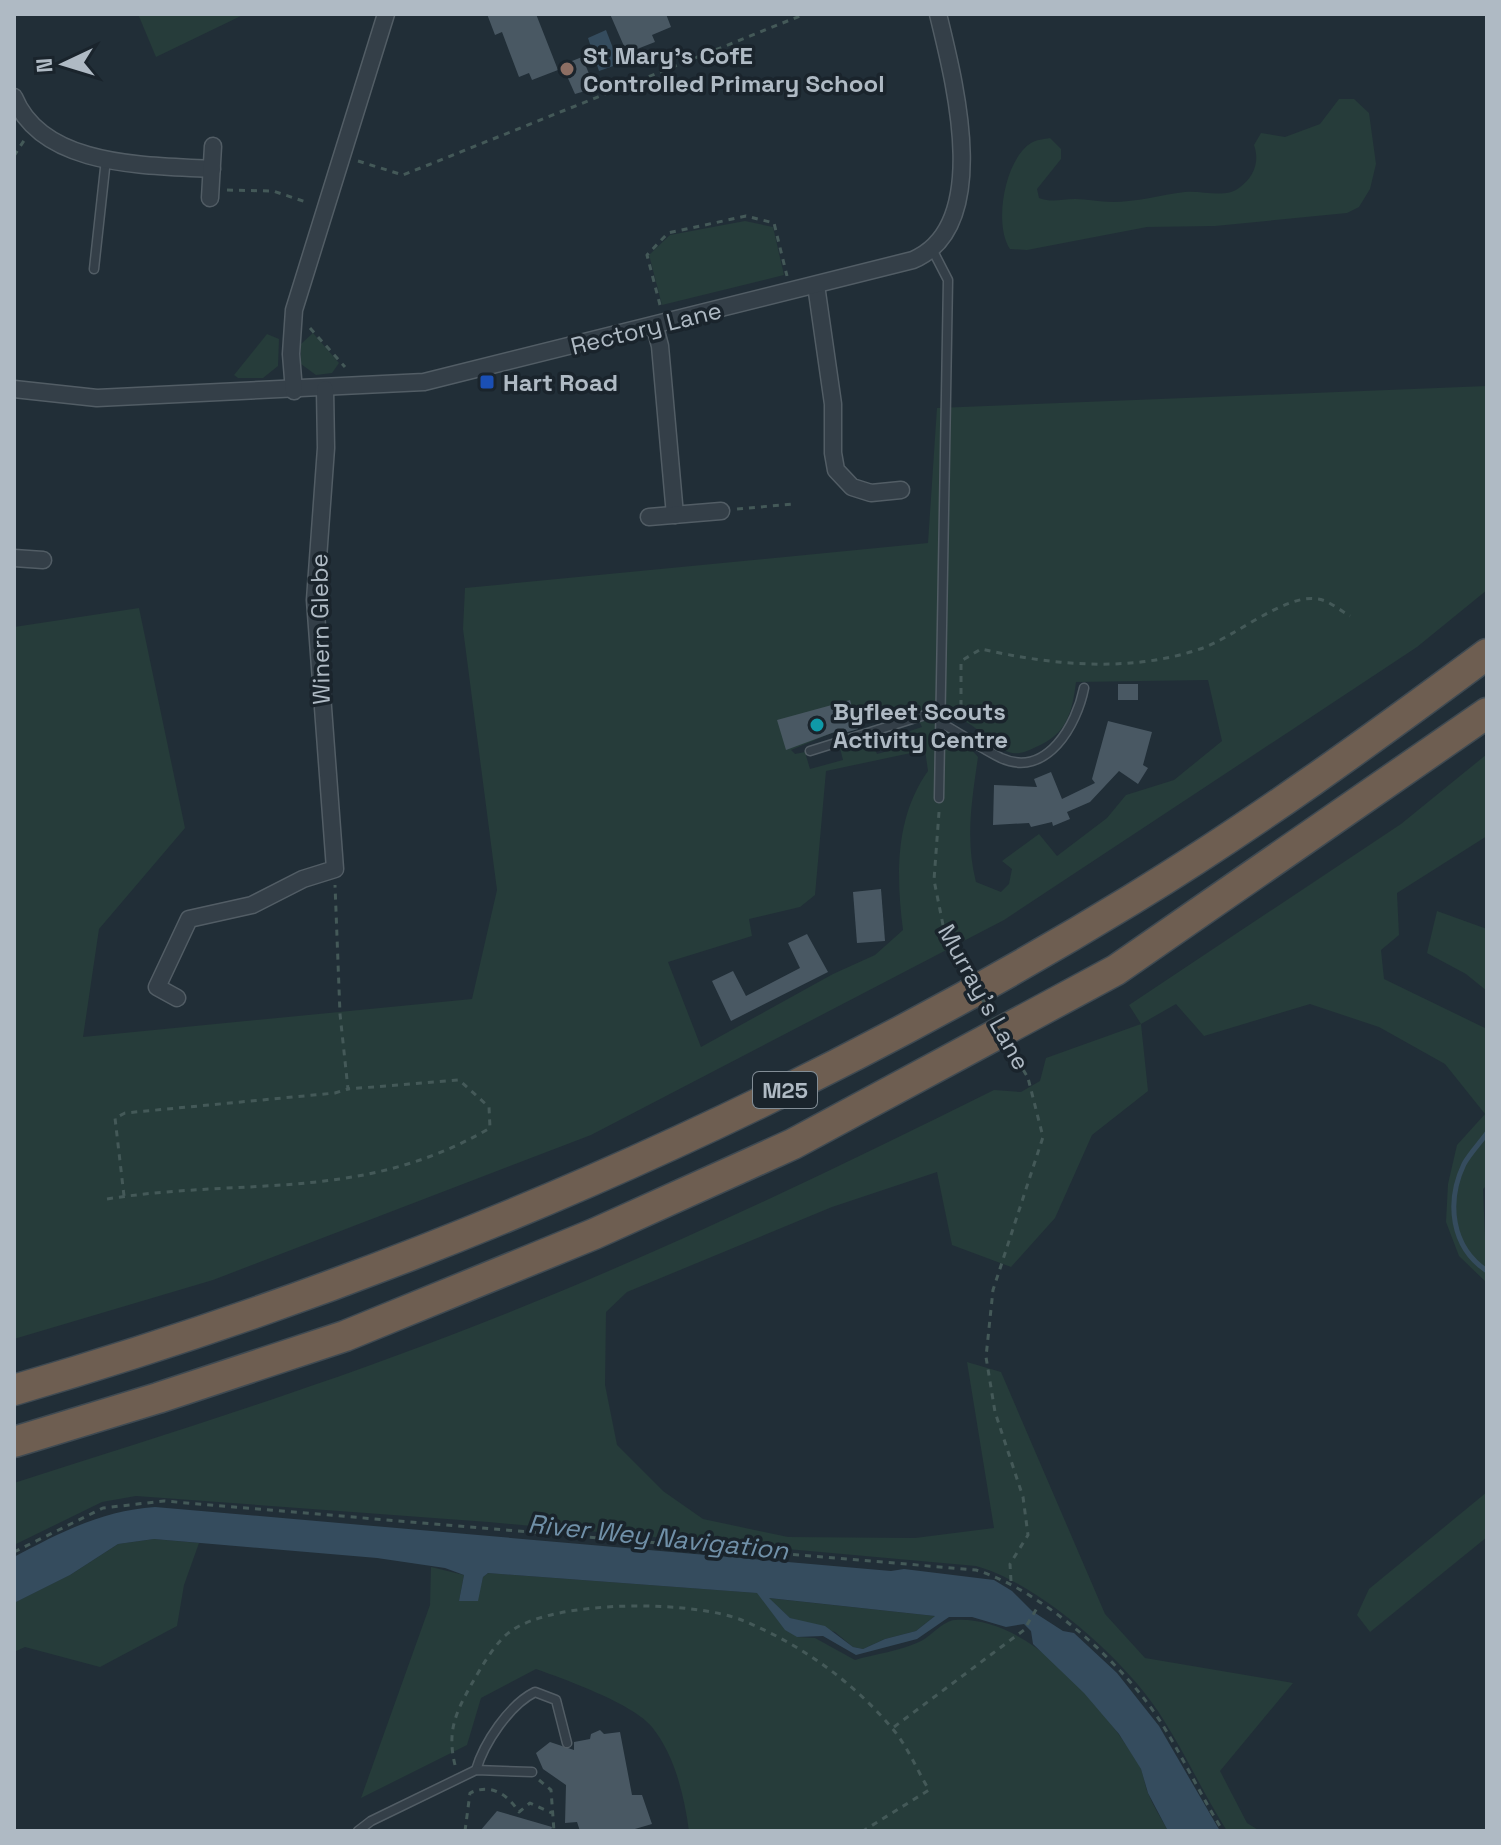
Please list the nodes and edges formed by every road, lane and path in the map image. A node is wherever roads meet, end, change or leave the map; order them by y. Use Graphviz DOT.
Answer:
graph roads {
  1 [pos="386,14"];
  2 [pos="805,14"];
  3 [pos="938,14"];
  4 [pos="14,97"];
  5 [pos="213,146"];
  6 [pos="343,156"];
  7 [pos="106,159"];
  8 [pos="212,169"];
  9 [pos="210,193"];
  10 [pos="325,208"];
  11 [pos="933,251"];
  12 [pos="94,269"];
  13 [pos="816,285"];
  14 [pos="791,292"];
  15 [pos="294,310"];
  16 [pos="660,325"];
  17 [pos="349,388"];
  18 [pos="14,389"];
  19 [pos="325,389"];
  20 [pos="294,391"];
  21 [pos="901,490"];
  22 [pos="794,504"];
  23 [pos="721,511"];
  24 [pos="675,515"];
  25 [pos="649,517"];
  26 [pos="14,558"];
  27 [pos="43,560"];
  28 [pos="1350,616"];
  29 [pos="1487,654"];
  30 [pos="1084,688"];
  31 [pos="941,710"];
  32 [pos="1487,713"];
  33 [pos="941,723"];
  34 [pos="962,734"];
  35 [pos="810,751"];
  36 [pos="939,798"];
  37 [pos="335,869"];
  38 [pos="177,998"];
  39 [pos="348,1089"];
  40 [pos="124,1196"];
  41 [pos="107,1199"];
  42 [pos="14,1390"];
  43 [pos="14,1442"];
  44 [pos="14,1552"];
  45 [pos="1011,1583"];
  46 [pos="1037,1608"];
  47 [pos="893,1728"];
  48 [pos="567,1743"];
  49 [pos="476,1770"];
  50 [pos="532,1772"];
  51 [pos="462,1778"];
  52 [pos="470,1793"];
  53 [pos="552,1813"];
  54 [pos="358,1831"];
  55 [pos="465,1831"];
  56 [pos="554,1831"];
  57 [pos="863,1831"];
  58 [pos="1223,1831"];
  1 -- 6 [label="street"];
  2 -- 6 [label="path"];
  3 -- 11 [label="street"];
  4 -- 7 [label="street"];
  5 -- 8 [label="street"];
  6 -- 10 [label="street"];
  7 -- 8 [label="street"];
  7 -- 12 [label="lane"];
  8 -- 9 [label="street"];
  9 -- 10 [label="path"];
  10 -- 15 [label="street"];
  11 -- 13 [label="street, Rectory Lane"];
  11 -- 31 [label="lane"];
  13 -- 14 [label="street, Rectory Lane"];
  13 -- 21 [label="street"];
  14 -- 16 [label="street, Rectory Lane"];
  14 -- 16 [label="path"];
  15 -- 17 [label="path"];
  15 -- 20 [label="street"];
  16 -- 17 [label="street, Rectory Lane"];
  16 -- 24 [label="street"];
  17 -- 19 [label="street, Rectory Lane"];
  18 -- 20 [label="street, Rectory Lane"];
  19 -- 20 [label="street, Rectory Lane"];
  19 -- 37 [label="street, Winern Glebe"];
  22 -- 23 [label="path"];
  23 -- 24 [label="street"];
  24 -- 25 [label="street"];
  26 -- 27 [label="street"];
  28 -- 34 [label="path"];
  29 -- 42 [label="highway, M25"];
  30 -- 34 [label="lane"];
  31 -- 33 [label="lane"];
  31 -- 35 [label="lane"];
  32 -- 43 [label="highway, M25"];
  33 -- 34 [label="lane"];
  33 -- 36 [label="lane"];
  36 -- 45 [label="path, Murray's Lane, bridge"];
  37 -- 38 [label="street"];
  37 -- 39 [label="path"];
  39 -- 40 [label="path"];
  39 -- 40 [label="path"];
  40 -- 41 [label="path"];
  44 -- 45 [label="path"];
  45 -- 58 [label="path"];
  46 -- 47 [label="path"];
  47 -- 51 [label="path"];
  47 -- 57 [label="path"];
  48 -- 49 [label="lane"];
  49 -- 50 [label="lane"];
  49 -- 51 [label="lane"];
  50 -- 53 [label="path"];
  51 -- 52 [label="path"];
  51 -- 54 [label="lane"];
  52 -- 53 [label="path"];
  52 -- 55 [label="path"];
  53 -- 56 [label="path"];
}
